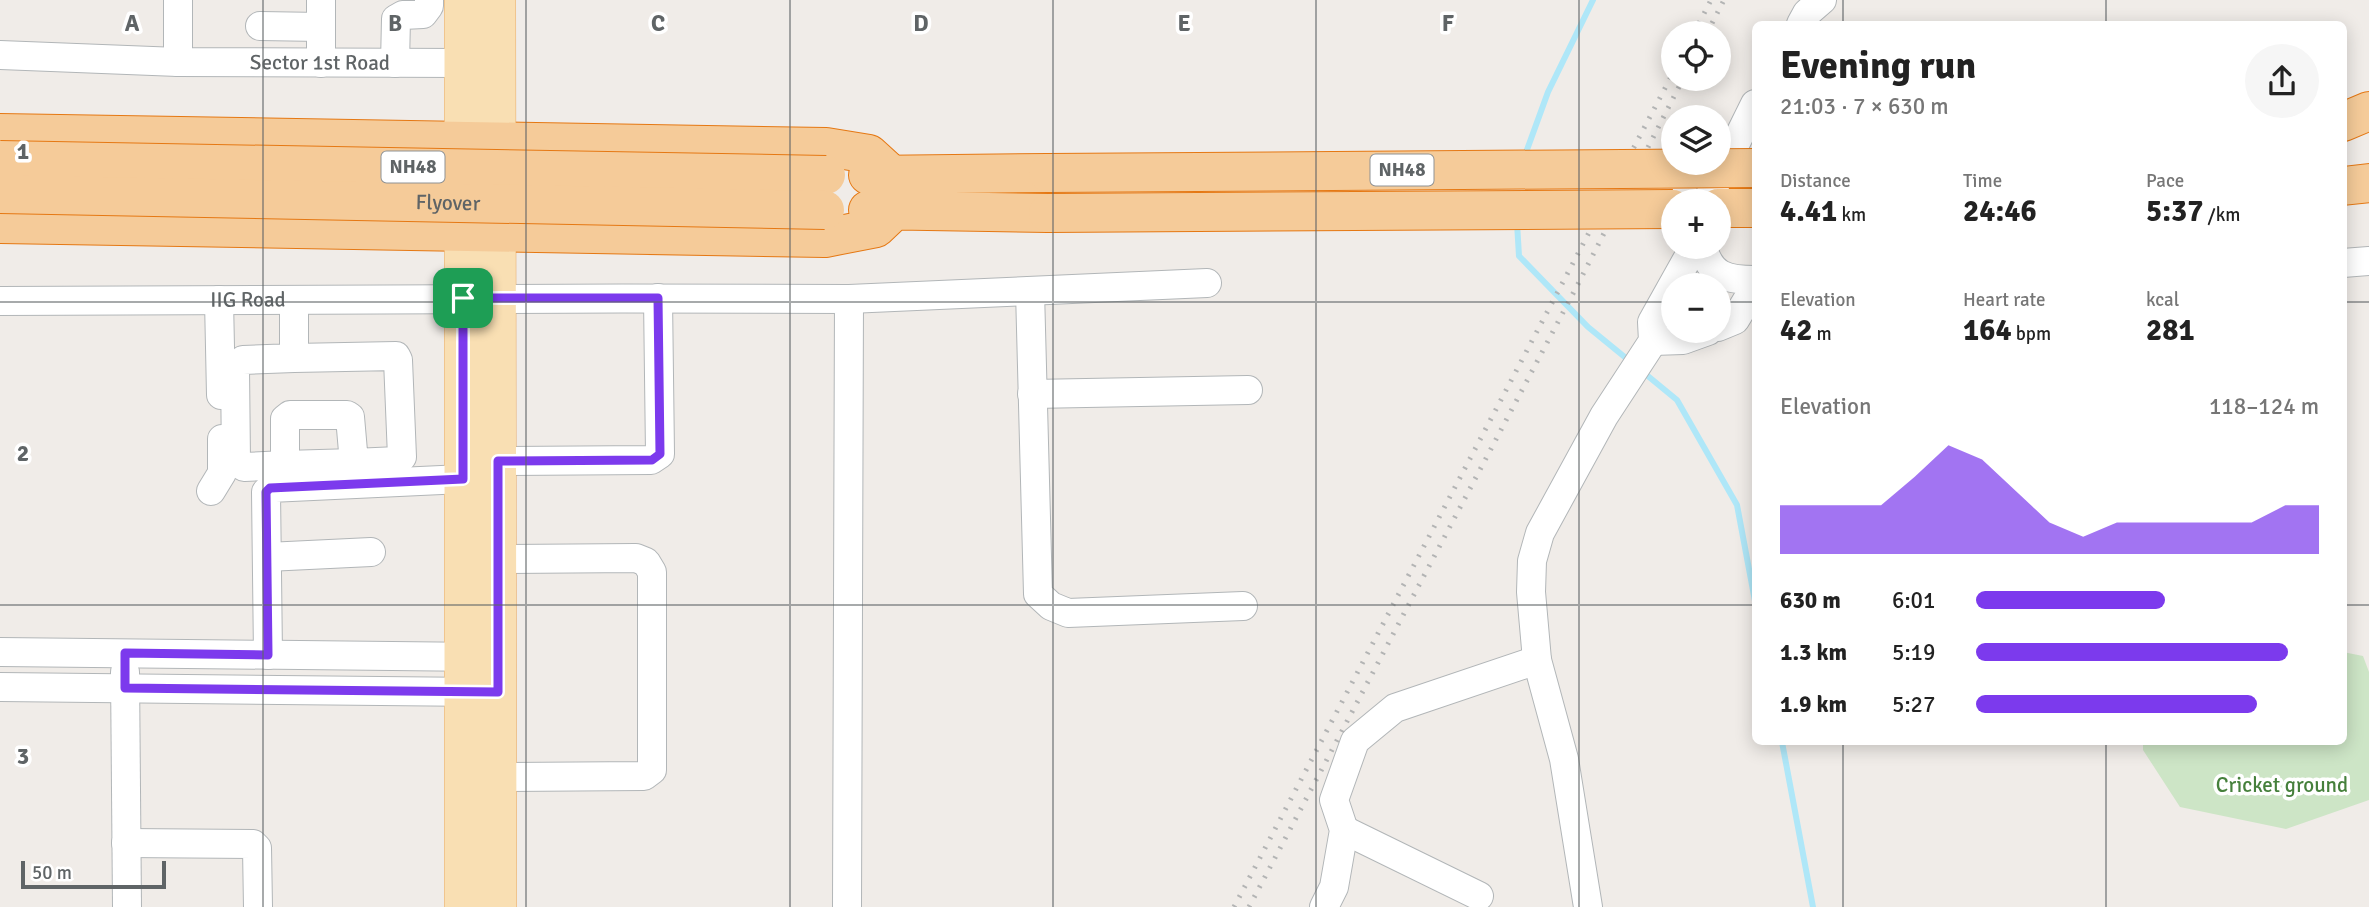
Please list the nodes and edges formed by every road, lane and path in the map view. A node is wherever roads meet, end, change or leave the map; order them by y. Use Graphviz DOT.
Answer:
graph roads {
  1 [pos="178,0"];
  2 [pos="429,0"];
  3 [pos="463,0"];
  4 [pos="497,0"];
  5 [pos="1822,0"];
  6 [pos="321,14"];
  7 [pos="1803,21"];
  8 [pos="260,26"];
  9 [pos="395,35"];
  10 [pos="360,50"];
  11 [pos="0,55"];
  12 [pos="178,62"];
  13 [pos="321,63"];
  14 [pos="395,63"];
  15 [pos="463,63"];
  16 [pos="1752,110"];
  17 [pos="2369,111"];
  18 [pos="2347,120"];
  19 [pos="0,133"];
  20 [pos="480,141"];
  21 [pos="0,160"];
  22 [pos="1752,168"];
  23 [pos="2369,183"];
  24 [pos="2347,186"];
  25 [pos="1713,189"];
  26 [pos="825,192"];
  27 [pos="893,193"];
  28 [pos="0,194"];
  29 [pos="1731,208"];
  30 [pos="1752,208"];
  31 [pos="1661,209"];
  32 [pos="0,224"];
  33 [pos="480,232"];
  34 [pos="1687,259"];
  35 [pos="1706,259"];
  36 [pos="2369,261"];
  37 [pos="2347,263"];
  38 [pos="1752,280"];
  39 [pos="1207,283"];
  40 [pos="1030,291"];
  41 [pos="1752,292"];
  42 [pos="480,298"];
  43 [pos="658,298"];
  44 [pos="849,299"];
  45 [pos="219,300"];
  46 [pos="0,301"];
  47 [pos="294,301"];
  48 [pos="1731,322"];
  49 [pos="1661,343"];
  50 [pos="1651,344"];
  51 [pos="294,358"];
  52 [pos="1248,390"];
  53 [pos="1032,394"];
  54 [pos="498,461"];
  55 [pos="354,463"];
  56 [pos="285,465"];
  57 [pos="463,479"];
  58 [pos="211,491"];
  59 [pos="371,552"];
  60 [pos="267,557"];
  61 [pos="498,559"];
  62 [pos="1243,606"];
  63 [pos="0,652"];
  64 [pos="125,653"];
  65 [pos="268,655"];
  66 [pos="1537,660"];
  67 [pos="481,674"];
  68 [pos="0,687"];
  69 [pos="125,688"];
  70 [pos="498,777"];
  71 [pos="1345,830"];
  72 [pos="126,843"];
  73 [pos="1479,896"];
  74 [pos="127,907"];
  75 [pos="258,907"];
  76 [pos="463,907"];
  77 [pos="498,907"];
  78 [pos="847,907"];
  79 [pos="1324,907"];
  80 [pos="1588,907"];
  1 -- 12 [label="street"];
  2 -- 9 [label="street"];
  3 -- 15 [label="main road"];
  4 -- 20 [label="main road"];
  5 -- 7 [label="street"];
  6 -- 8 [label="street"];
  6 -- 13 [label="street"];
  9 -- 10 [label="street"];
  9 -- 14 [label="street"];
  11 -- 12 [label="street, Sector 1st Road"];
  12 -- 13 [label="street, Sector 1st Road"];
  13 -- 14 [label="street, Sector 1st Road"];
  14 -- 15 [label="street, Sector 1st Road"];
  15 -- 20 [label="main road"];
  16 -- 25 [label="street"];
  17 -- 18 [label="highway"];
  19 -- 20 [label="highway"];
  20 -- 27 [label="highway"];
  20 -- 33 [label="main road"];
  21 -- 26 [label="highway, Flyover / NH48, bridge"];
  22 -- 27 [label="highway, NH48, bridge"];
  23 -- 24 [label="highway"];
  26 -- 27 [label="highway, Flyover / NH48"];
  26 -- 28 [label="highway, Flyover / NH48, bridge"];
  27 -- 31 [label="highway, NH48, bridge"];
  27 -- 33 [label="highway"];
  29 -- 30 [label="highway"];
  32 -- 33 [label="highway"];
  33 -- 42 [label="main road"];
  34 -- 50 [label="street"];
  35 -- 38 [label="street"];
  36 -- 37 [label="street"];
  39 -- 40 [label="street, IIG Road"];
  40 -- 44 [label="street, IIG Road"];
  40 -- 53 [label="street"];
  41 -- 48 [label="street"];
  42 -- 43 [label="street, IIG Road"];
  42 -- 47 [label="street, IIG Road"];
  42 -- 54 [label="main road"];
  42 -- 57 [label="main road"];
  43 -- 44 [label="street, IIG Road"];
  43 -- 54 [label="street"];
  44 -- 78 [label="street"];
  45 -- 46 [label="street, IIG Road"];
  45 -- 47 [label="street, IIG Road"];
  45 -- 58 [label="street"];
  47 -- 51 [label="street"];
  49 -- 50 [label="street"];
  50 -- 66 [label="street"];
  51 -- 55 [label="street"];
  51 -- 56 [label="street"];
  52 -- 53 [label="street"];
  53 -- 62 [label="street"];
  54 -- 61 [label="main road"];
  55 -- 56 [label="street"];
  55 -- 56 [label="street"];
  57 -- 60 [label="street"];
  57 -- 67 [label="main road"];
  59 -- 60 [label="street"];
  60 -- 65 [label="street"];
  61 -- 67 [label="main road"];
  61 -- 70 [label="street"];
  63 -- 64 [label="street"];
  64 -- 65 [label="street"];
  64 -- 69 [label="street"];
  65 -- 67 [label="street"];
  66 -- 71 [label="street"];
  66 -- 80 [label="street"];
  67 -- 69 [label="street"];
  67 -- 70 [label="main road"];
  67 -- 76 [label="main road"];
  68 -- 69 [label="street"];
  69 -- 72 [label="street"];
  70 -- 77 [label="main road"];
  71 -- 73 [label="street"];
  71 -- 79 [label="street"];
  72 -- 74 [label="street"];
  72 -- 75 [label="street"];
}
